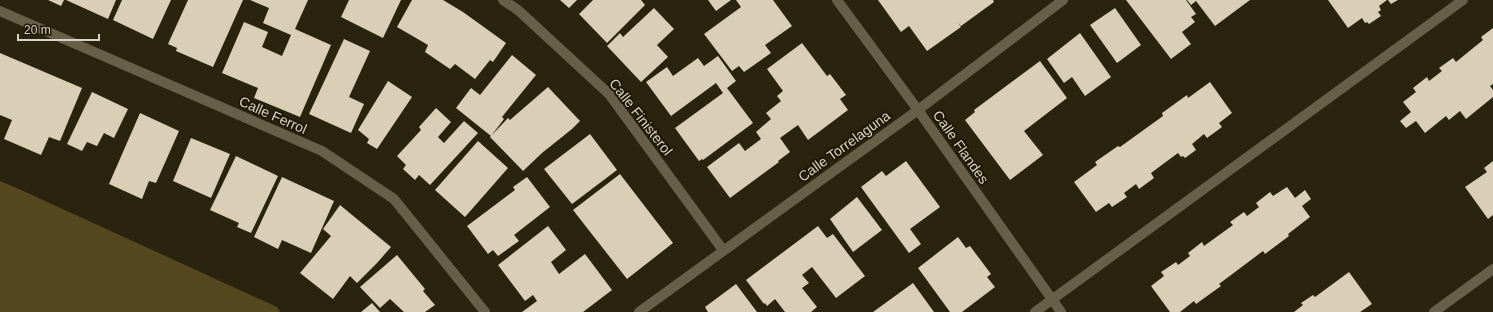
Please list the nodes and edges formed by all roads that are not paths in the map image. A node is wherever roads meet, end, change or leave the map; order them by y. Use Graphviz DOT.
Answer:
graph roads {
  1 [pos="503,0"];
  2 [pos="837,0"];
  3 [pos="1063,0"];
  4 [pos="1464,0"];
  5 [pos="0,11"];
  6 [pos="918,110"];
  7 [pos="723,250"];
  8 [pos="1493,269"];
  9 [pos="1052,300"];
  10 [pos="485,312"];
  11 [pos="639,312"];
  12 [pos="1035,312"];
  13 [pos="1061,312"];
  14 [pos="1434,312"];
  1 -- 7 [label="street, Calle Finisterol"];
  2 -- 6 [label="street, Calle Flandes"];
  3 -- 6 [label="street, Calle Torrelaguna"];
  4 -- 9 [label="street"];
  5 -- 10 [label="street, Calle Ferrol"];
  6 -- 7 [label="street, Calle Torrelaguna"];
  6 -- 9 [label="street, Calle Flandes"];
  7 -- 11 [label="street, Calle Torrelaguna"];
  8 -- 14 [label="street"];
  9 -- 12 [label="street"];
  9 -- 13 [label="street, Calle Flandes"];
}
